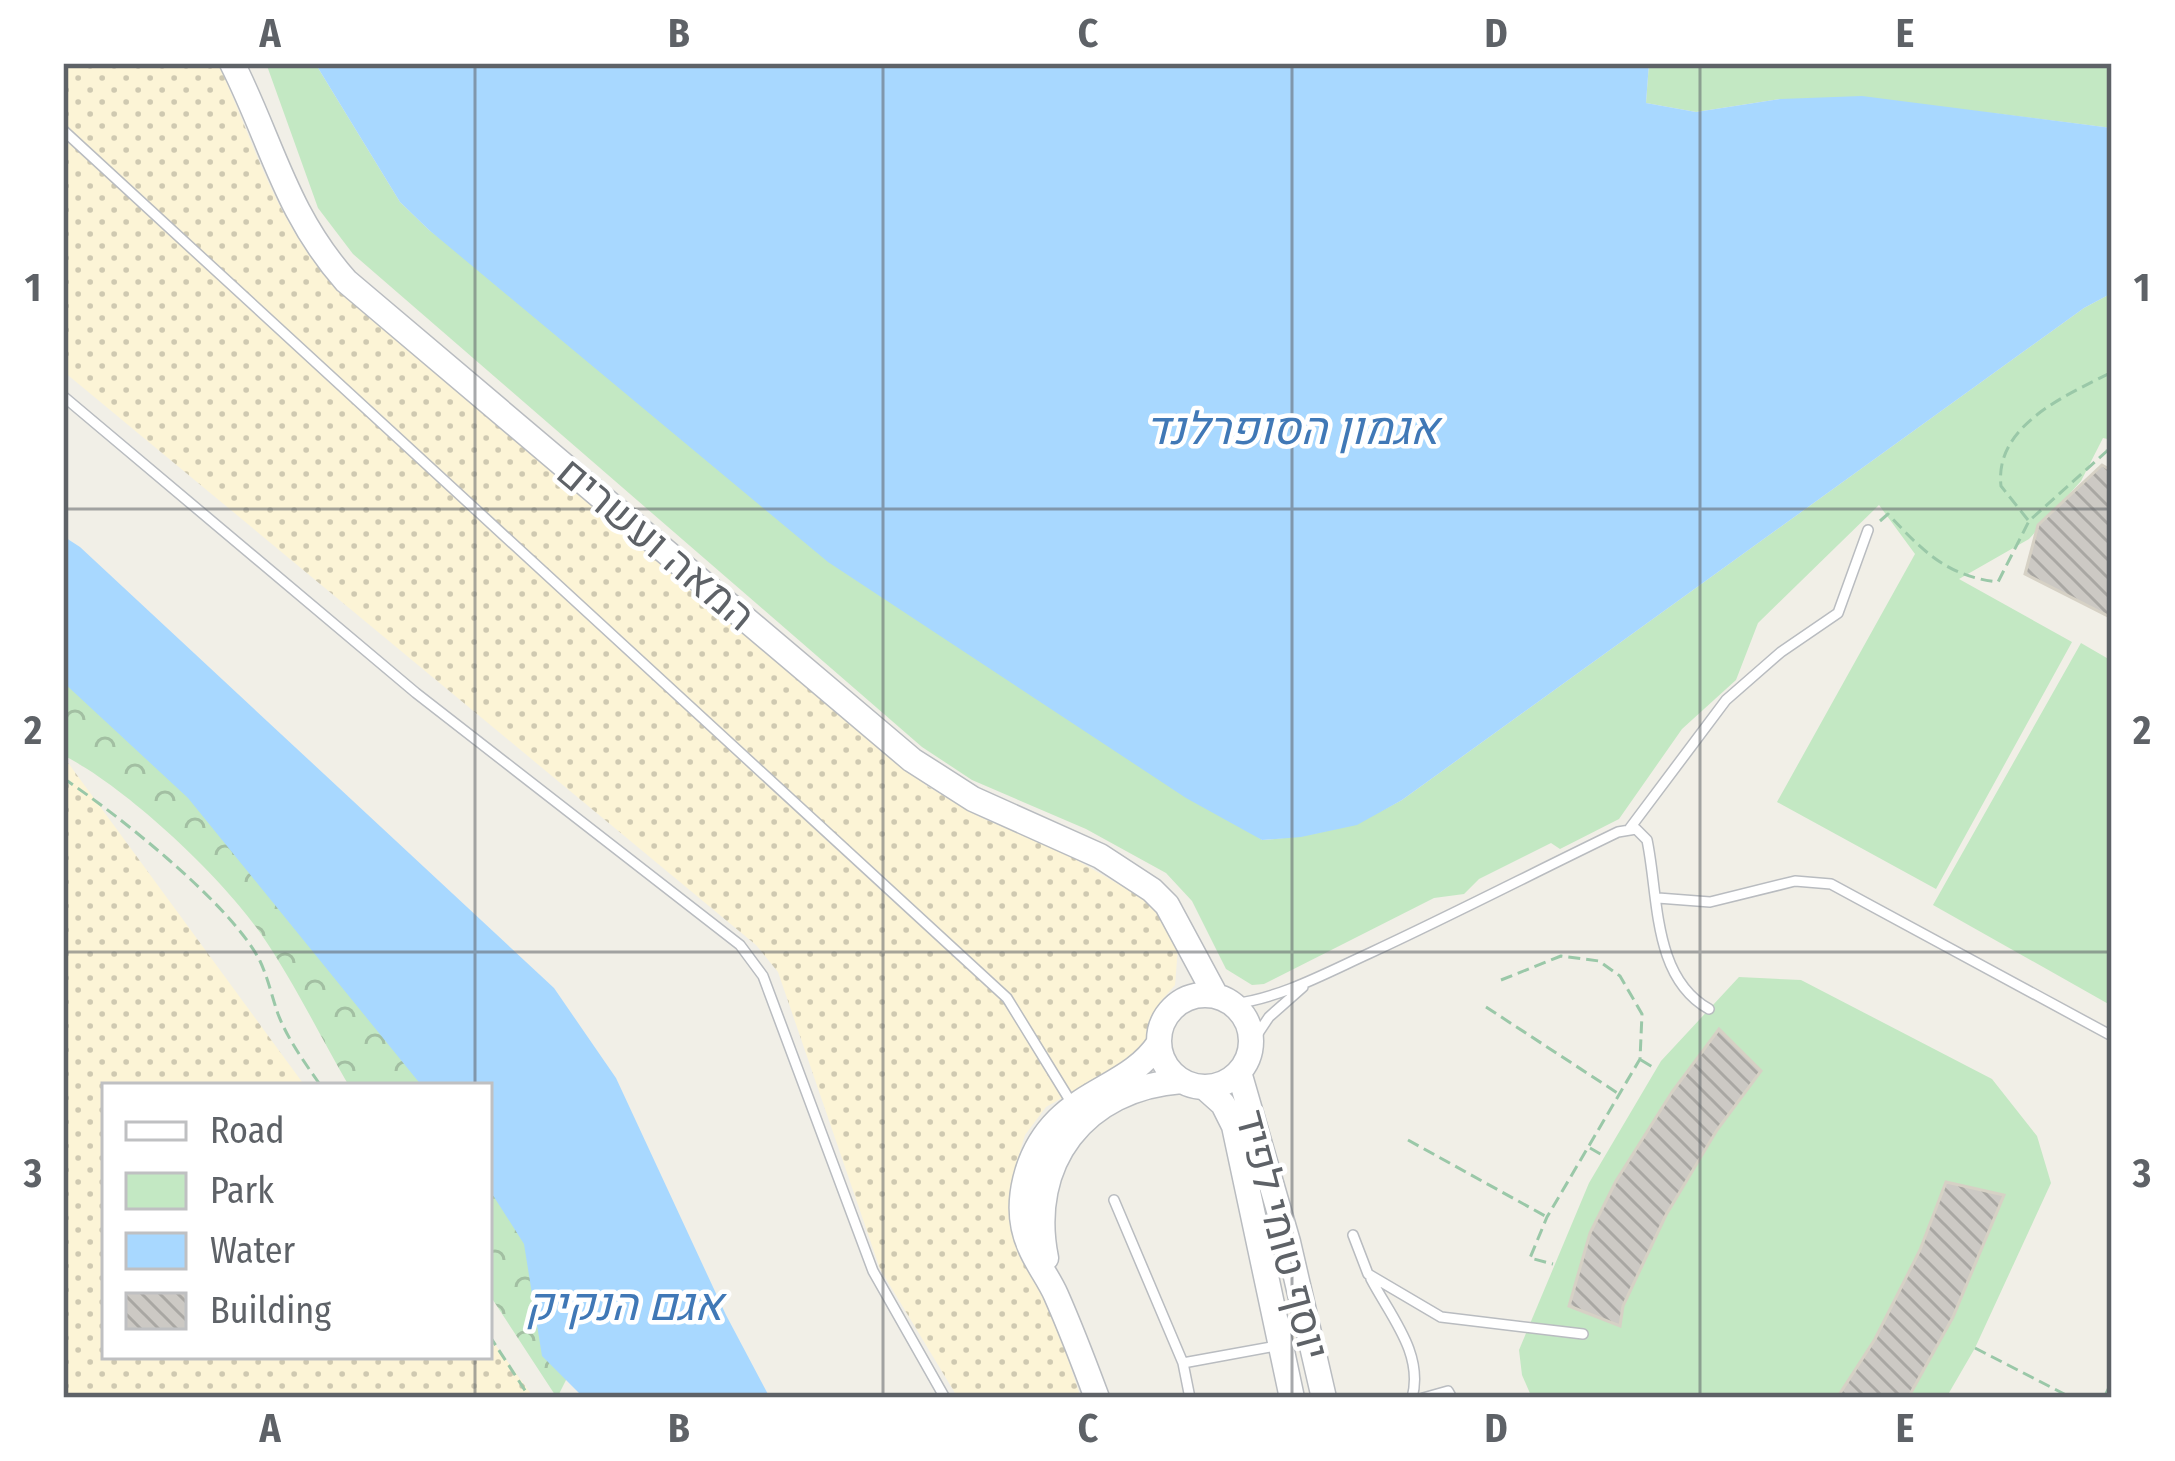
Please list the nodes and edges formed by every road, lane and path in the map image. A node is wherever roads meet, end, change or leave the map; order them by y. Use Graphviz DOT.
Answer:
graph roads {
  1 [pos="232,63"];
  2 [pos="63,130"];
  3 [pos="2112,372"];
  4 [pos="63,396"];
  5 [pos="2112,435"];
  6 [pos="2110,453"];
  7 [pos="2029,521"];
  8 [pos="1868,530"];
  9 [pos="63,778"];
  10 [pos="1630,829"];
  11 [pos="1658,898"];
  12 [pos="1180,926"];
  13 [pos="1312,980"];
  14 [pos="1502,980"];
  15 [pos="1224,1000"];
  16 [pos="1178,1004"];
  17 [pos="1486,1007"];
  18 [pos="1709,1009"];
  19 [pos="2112,1036"];
  20 [pos="1159,1043"];
  21 [pos="1251,1044"];
  22 [pos="1640,1059"];
  23 [pos="1656,1070"];
  24 [pos="1239,1072"];
  25 [pos="319,1083"];
  26 [pos="1193,1084"];
  27 [pos="1619,1094"];
  28 [pos="1074,1107"];
  29 [pos="1408,1140"];
  30 [pos="1588,1147"];
  31 [pos="1604,1156"];
  32 [pos="1114,1200"];
  33 [pos="1547,1217"];
  34 [pos="1353,1235"];
  35 [pos="1553,1264"];
  36 [pos="1368,1274"];
  37 [pos="1052,1284"];
  38 [pos="1583,1334"];
  39 [pos="492,1340"];
  40 [pos="1281,1345"];
  41 [pos="1975,1348"];
  42 [pos="1183,1363"];
  43 [pos="2112,1381"];
  44 [pos="1327,1393"];
  45 [pos="530,1398"];
  46 [pos="945,1398"];
  47 [pos="1097,1398"];
  48 [pos="1190,1398"];
  49 [pos="1292,1398"];
  50 [pos="1412,1398"];
  51 [pos="1424,1398"];
  52 [pos="1451,1398"];
  53 [pos="2072,1398"];
  54 [pos="2104,1398"];
  1 -- 12 [label="street, המאה ועשרים"];
  2 -- 28 [label="lane"];
  3 -- 7 [label="path"];
  4 -- 46 [label="lane"];
  5 -- 6 [label="path"];
  6 -- 7 [label="path"];
  7 -- 8 [label="path"];
  8 -- 10 [label="lane"];
  9 -- 25 [label="path"];
  10 -- 11 [label="lane"];
  10 -- 13 [label="lane"];
  11 -- 18 [label="lane"];
  11 -- 19 [label="lane"];
  12 -- 15 [label="street, המאה ועשרים"];
  12 -- 16 [label="street"];
  13 -- 15 [label="lane"];
  13 -- 21 [label="lane"];
  14 -- 22 [label="path"];
  15 -- 16 [label="street"];
  15 -- 21 [label="street"];
  16 -- 20 [label="street"];
  17 -- 27 [label="path"];
  20 -- 26 [label="street"];
  20 -- 28 [label="street"];
  21 -- 24 [label="street"];
  22 -- 23 [label="path"];
  22 -- 27 [label="path"];
  24 -- 26 [label="street"];
  24 -- 44 [label="street, יוסף טומי לפיד"];
  26 -- 37 [label="street"];
  26 -- 40 [label="street, יוסף טומי לפיד"];
  27 -- 30 [label="path"];
  28 -- 37 [label="street"];
  29 -- 33 [label="path"];
  30 -- 31 [label="path"];
  30 -- 33 [label="path"];
  32 -- 42 [label="lane"];
  33 -- 35 [label="path"];
  34 -- 36 [label="lane"];
  36 -- 38 [label="lane"];
  36 -- 50 [label="lane"];
  37 -- 47 [label="street"];
  39 -- 45 [label="path"];
  40 -- 42 [label="lane"];
  40 -- 49 [label="street, יוסף טומי לפיד"];
  41 -- 53 [label="path"];
  42 -- 48 [label="lane"];
  43 -- 54 [label="path"];
  51 -- 52 [label="lane"];
}
